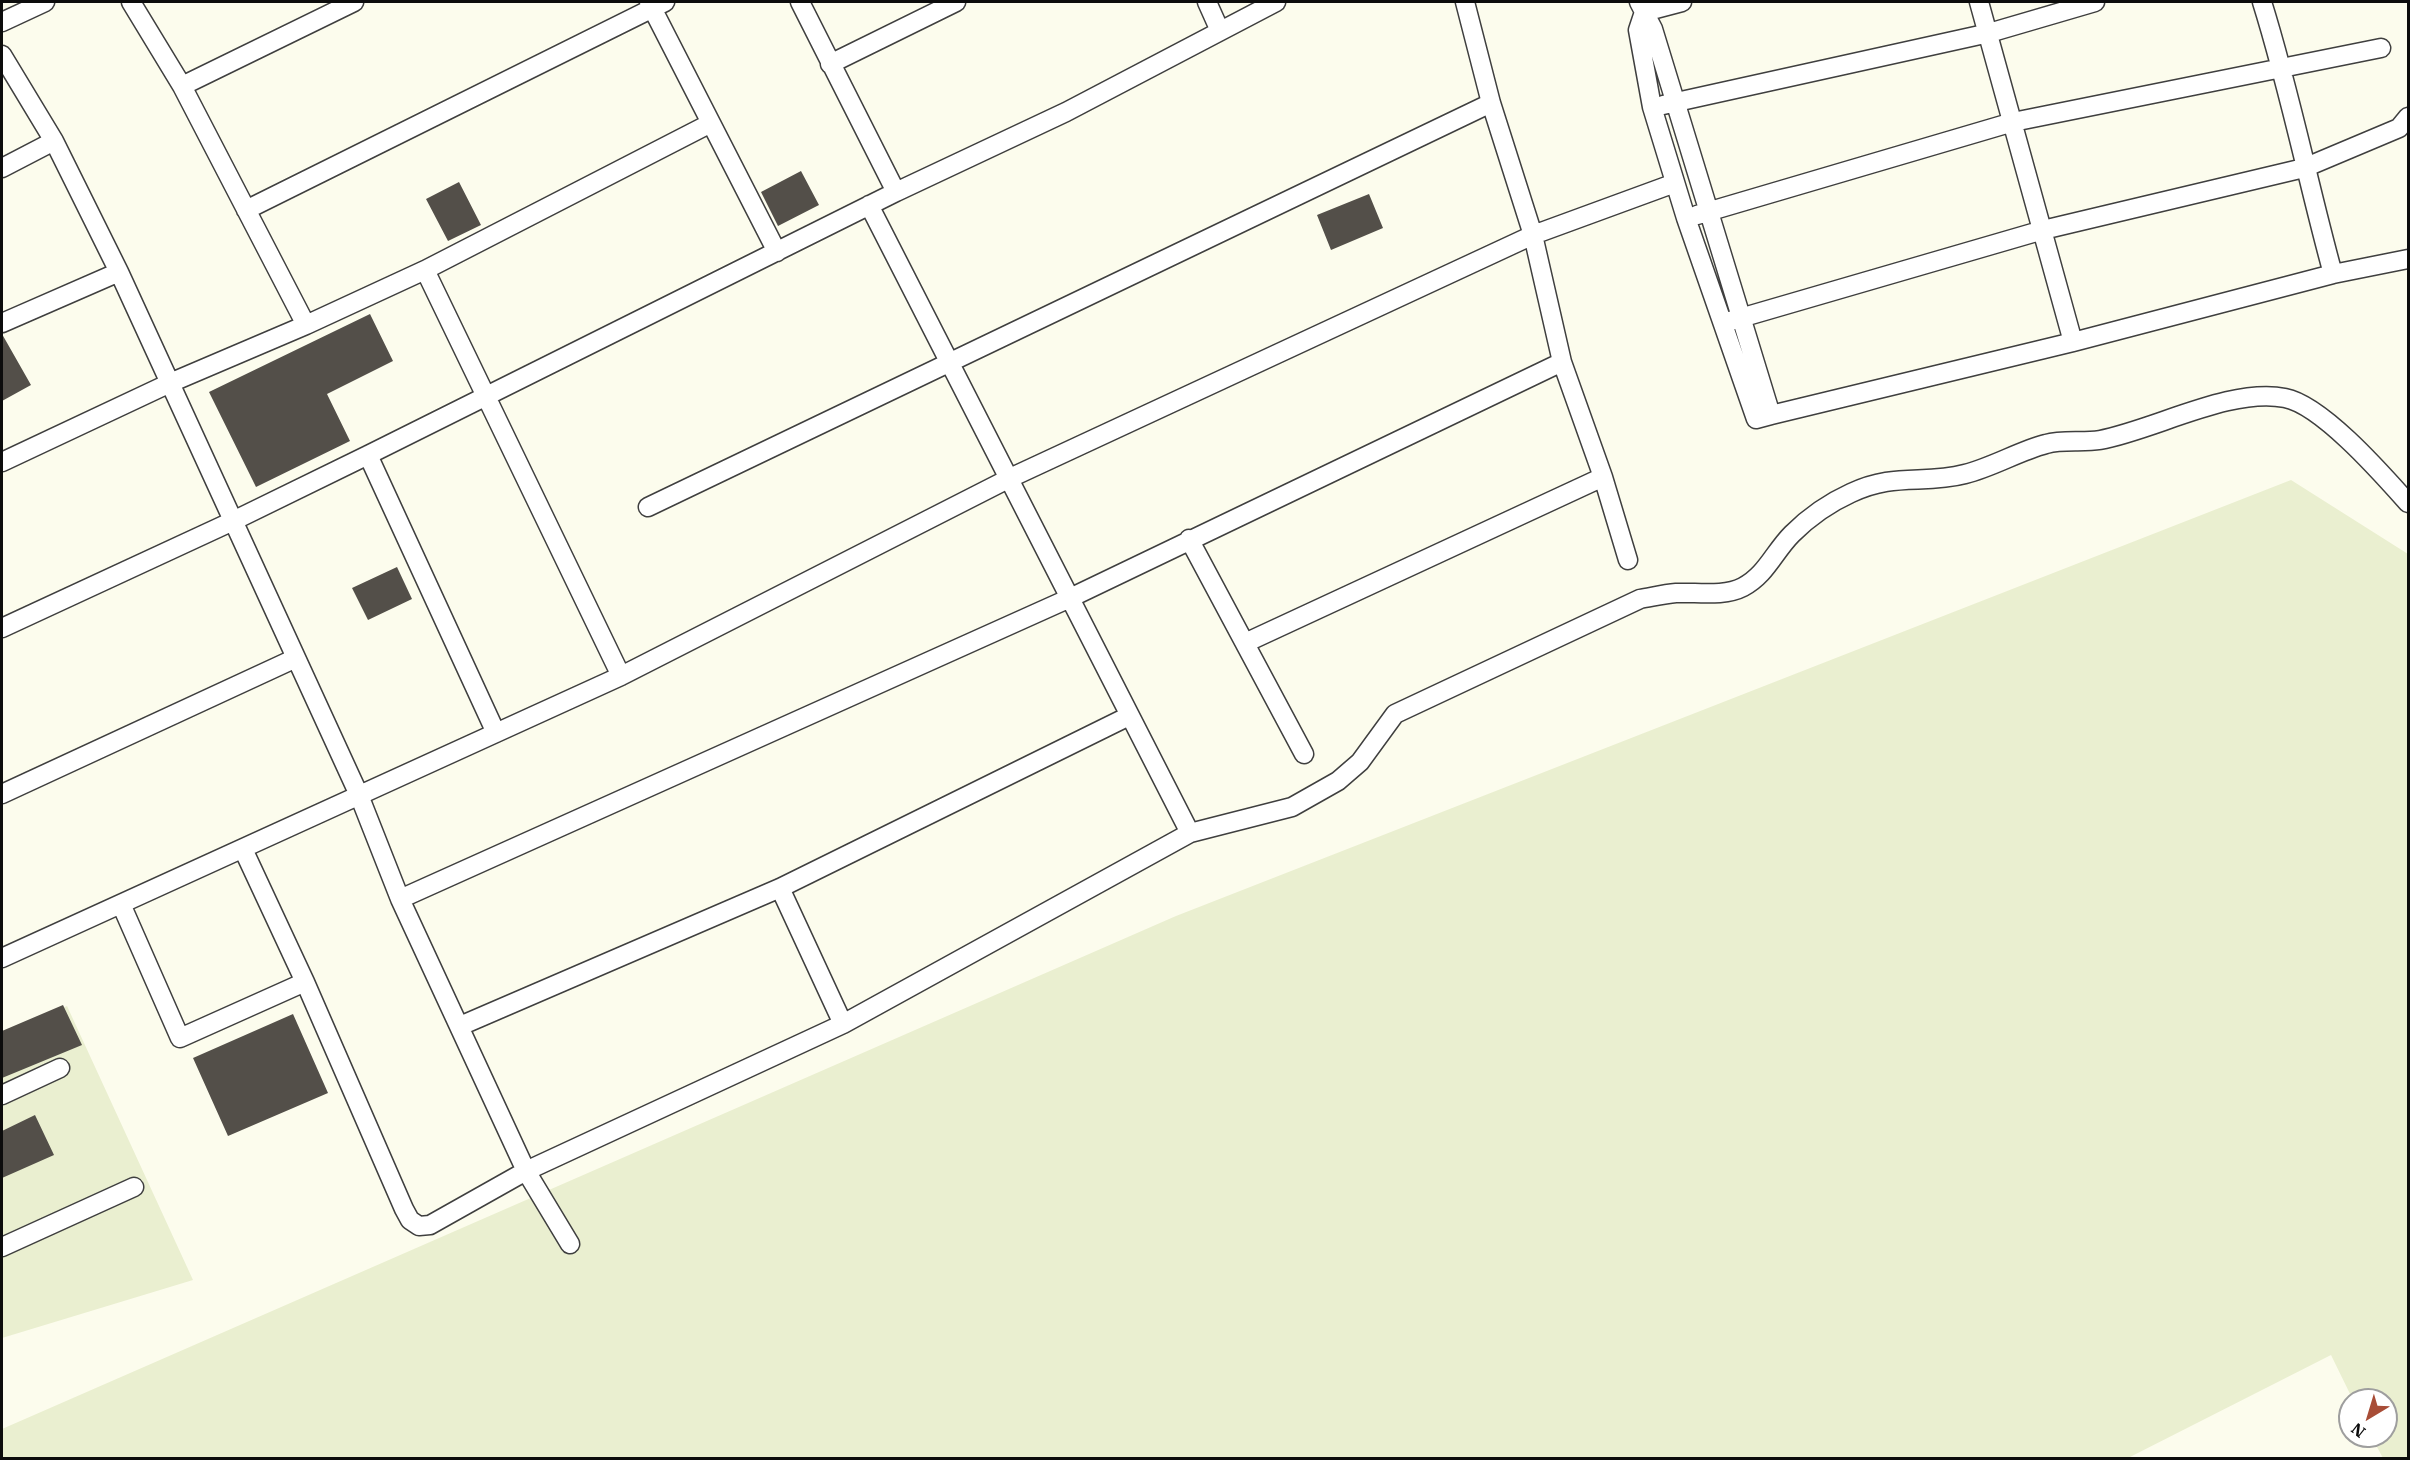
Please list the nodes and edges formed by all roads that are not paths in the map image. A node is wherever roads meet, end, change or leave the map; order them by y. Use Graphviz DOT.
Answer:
graph roads {
  1 [pos="45,2"];
  2 [pos="131,2"];
  3 [pos="354,2"];
  4 [pos="800,2"];
  5 [pos="957,2"];
  6 [pos="1207,2"];
  7 [pos="1276,2"];
  8 [pos="1465,2"];
  9 [pos="1682,2"];
  10 [pos="1979,2"];
  11 [pos="2095,2"];
  12 [pos="2262,2"];
  13 [pos="655,4"];
  14 [pos="1641,7"];
  15 [pos="2,22"];
  16 [pos="1220,31"];
  17 [pos="1989,33"];
  18 [pos="2381,48"];
  19 [pos="2,55"];
  20 [pos="830,64"];
  21 [pos="2283,69"];
  22 [pos="182,86"];
  23 [pos="1673,102"];
  24 [pos="1491,103"];
  25 [pos="1652,107"];
  26 [pos="2409,117"];
  27 [pos="2013,122"];
  28 [pos="711,123"];
  29 [pos="54,141"];
  30 [pos="2,168"];
  31 [pos="2304,168"];
  32 [pos="1675,183"];
  33 [pos="896,192"];
  34 [pos="869,205"];
  35 [pos="246,210"];
  36 [pos="1707,212"];
  37 [pos="1686,218"];
  38 [pos="2043,230"];
  39 [pos="1533,235"];
  40 [pos="777,252"];
  41 [pos="2409,259"];
  42 [pos="425,270"];
  43 [pos="118,272"];
  44 [pos="2333,274"];
  45 [pos="1741,318"];
  46 [pos="2,323"];
  47 [pos="1723,323"];
  48 [pos="306,325"];
  49 [pos="2073,342"];
  50 [pos="950,362"];
  51 [pos="1562,362"];
  52 [pos="170,383"];
  53 [pos="487,396"];
  54 [pos="1771,415"];
  55 [pos="368,455"];
  56 [pos="2,462"];
  57 [pos="1603,477"];
  58 [pos="1010,478"];
  59 [pos="2409,503"];
  60 [pos="648,507"];
  61 [pos="233,521"];
  62 [pos="1189,539"];
  63 [pos="1628,560"];
  64 [pos="1070,598"];
  65 [pos="2,628"];
  66 [pos="1245,643"];
  67 [pos="296,658"];
  68 [pos="621,676"];
  69 [pos="1130,716"];
  70 [pos="496,733"];
  71 [pos="1304,754"];
  72 [pos="2,794"];
  73 [pos="359,795"];
  74 [pos="1190,833"];
  75 [pos="243,849"];
  76 [pos="780,888"];
  77 [pos="400,900"];
  78 [pos="121,904"];
  79 [pos="2,958"];
  80 [pos="305,982"];
  81 [pos="843,1024"];
  82 [pos="460,1026"];
  83 [pos="60,1068"];
  84 [pos="2,1095"];
  85 [pos="526,1171"];
  86 [pos="134,1187"];
  87 [pos="570,1244"];
  88 [pos="2,1247"];
  1 -- 15 [label="street"];
  2 -- 22 [label="street"];
  3 -- 22 [label="street"];
  4 -- 20 [label="street"];
  5 -- 20 [label="street"];
  6 -- 16 [label="street"];
  7 -- 16 [label="street"];
  8 -- 24 [label="street"];
  9 -- 14 [label="street"];
  10 -- 17 [label="street"];
  11 -- 17 [label="street"];
  12 -- 21 [label="street"];
  13 -- 28 [label="street"];
  13 -- 35 [label="street"];
  14 -- 23 [label="street"];
  14 -- 25 [label="street"];
  16 -- 33 [label="street"];
  17 -- 23 [label="street"];
  17 -- 27 [label="street"];
  18 -- 21 [label="street"];
  19 -- 29 [label="street"];
  20 -- 33 [label="street"];
  21 -- 27 [label="street"];
  21 -- 31 [label="street"];
  22 -- 35 [label="street"];
  23 -- 25 [label="street"];
  23 -- 36 [label="street"];
  24 -- 39 [label="street"];
  24 -- 50 [label="street"];
  25 -- 32 [label="street"];
  26 -- 31 [label="street"];
  27 -- 36 [label="street"];
  27 -- 38 [label="street"];
  28 -- 40 [label="street"];
  28 -- 42 [label="street"];
  29 -- 30 [label="street"];
  29 -- 43 [label="street"];
  31 -- 38 [label="street"];
  31 -- 44 [label="street"];
  32 -- 37 [label="street"];
  32 -- 39 [label="street"];
  33 -- 34 [label="street"];
  34 -- 40 [label="street"];
  34 -- 50 [label="street"];
  35 -- 48 [label="street"];
  36 -- 37 [label="street"];
  36 -- 45 [label="street"];
  37 -- 47 [label="street"];
  38 -- 45 [label="street"];
  38 -- 49 [label="street"];
  39 -- 51 [label="street"];
  39 -- 58 [label="street"];
  40 -- 53 [label="street"];
  41 -- 44 [label="street"];
  42 -- 48 [label="street"];
  42 -- 53 [label="street"];
  43 -- 46 [label="street"];
  43 -- 52 [label="street"];
  44 -- 49 [label="street"];
  45 -- 47 [label="street"];
  45 -- 54 [label="street"];
  47 -- 54 [label="street"];
  48 -- 52 [label="street"];
  49 -- 54 [label="street"];
  50 -- 58 [label="street"];
  50 -- 60 [label="street"];
  51 -- 57 [label="street"];
  51 -- 62 [label="street"];
  52 -- 56 [label="street"];
  52 -- 61 [label="street"];
  53 -- 55 [label="street"];
  53 -- 68 [label="street"];
  55 -- 61 [label="street"];
  55 -- 70 [label="street"];
  57 -- 63 [label="street"];
  57 -- 66 [label="street"];
  58 -- 64 [label="street"];
  58 -- 68 [label="street"];
  59 -- 74 [label="street"];
  61 -- 65 [label="street"];
  61 -- 67 [label="street"];
  62 -- 64 [label="street"];
  62 -- 66 [label="street"];
  64 -- 69 [label="street"];
  64 -- 77 [label="street"];
  66 -- 71 [label="street"];
  67 -- 72 [label="street"];
  67 -- 73 [label="street"];
  68 -- 70 [label="street"];
  69 -- 74 [label="street"];
  69 -- 76 [label="street"];
  70 -- 73 [label="street"];
  73 -- 75 [label="street"];
  73 -- 77 [label="street"];
  74 -- 81 [label="street"];
  75 -- 78 [label="street"];
  75 -- 80 [label="street"];
  76 -- 81 [label="street"];
  76 -- 82 [label="street"];
  77 -- 82 [label="street"];
  78 -- 79 [label="street"];
  78 -- 80 [label="street"];
  80 -- 85 [label="street"];
  81 -- 85 [label="street"];
  82 -- 85 [label="street"];
  83 -- 84 [label="street"];
  85 -- 87 [label="street"];
  86 -- 88 [label="street"];
}
